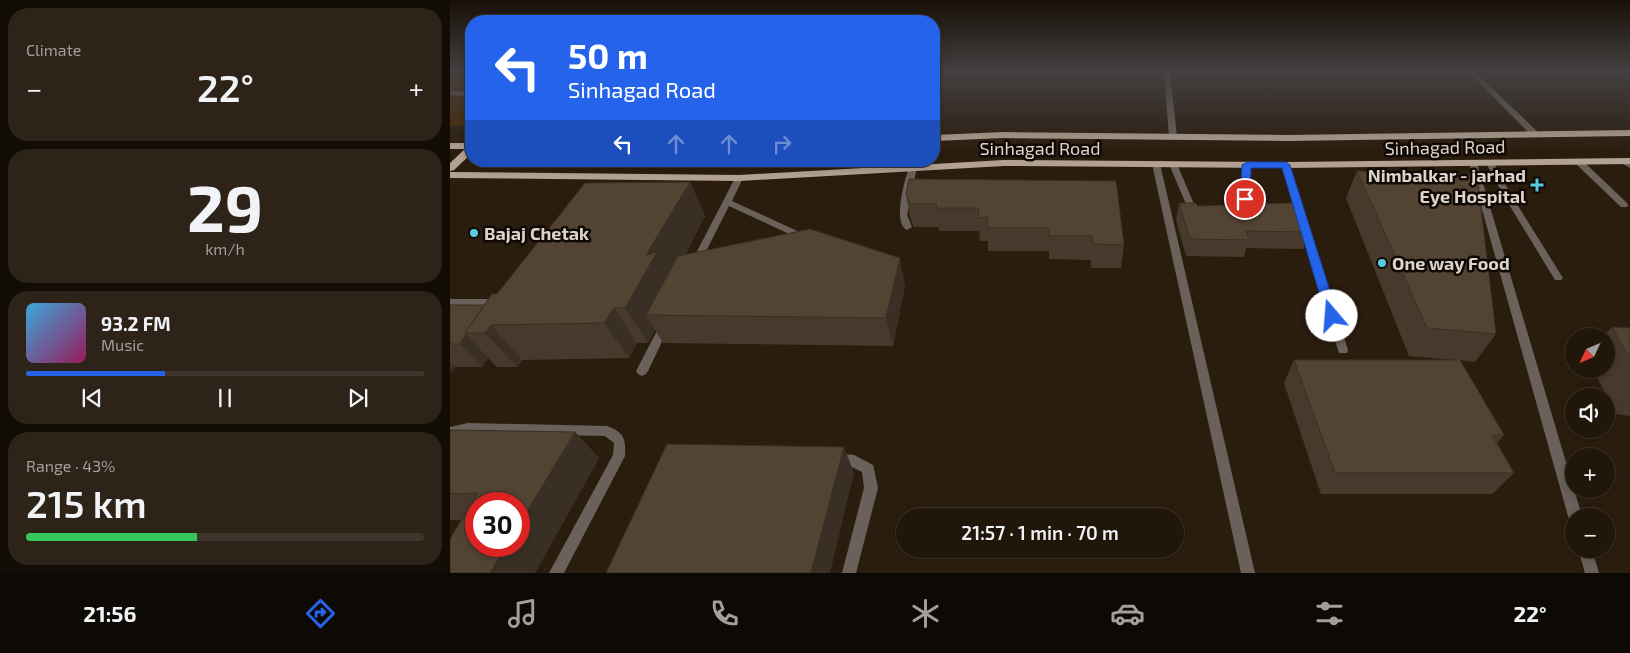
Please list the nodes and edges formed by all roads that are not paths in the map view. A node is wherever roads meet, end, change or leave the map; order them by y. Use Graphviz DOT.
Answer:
graph roads {
  1 [pos="1169,99"];
  2 [pos="1499,99"];
  3 [pos="1630,133"];
  4 [pos="1535,134"];
  5 [pos="1172,137"];
  6 [pos="940,138"];
  7 [pos="450,146"];
  8 [pos="465,147"];
  9 [pos="465,154"];
  10 [pos="1579,162"];
  11 [pos="1474,163"];
  12 [pos="1490,163"];
  13 [pos="1628,163"];
  14 [pos="1156,164"];
  15 [pos="1173,164"];
  16 [pos="1247,165"];
  17 [pos="1286,165"];
  18 [pos="940,166"];
  19 [pos="913,167"];
  20 [pos="450,168"];
  21 [pos="450,175"];
  22 [pos="630,177"];
  23 [pos="739,178"];
  24 [pos="620,190"];
  25 [pos="726,202"];
  26 [pos="1624,205"];
  27 [pos="1234,216"];
  28 [pos="1206,218"];
  29 [pos="907,227"];
  30 [pos="808,240"];
  31 [pos="691,273"];
  32 [pos="1558,278"];
  33 [pos="450,302"];
  34 [pos="510,304"];
  35 [pos="669,318"];
  36 [pos="1343,350"];
  37 [pos="642,371"];
  38 [pos="450,432"];
  39 [pos="822,459"];
  40 [pos="1573,508"];
  41 [pos="1587,558"];
  42 [pos="556,573"];
  43 [pos="849,573"];
  44 [pos="1248,573"];
  45 [pos="1592,573"];
  1 -- 5 [label="street"];
  2 -- 4 [label="street"];
  3 -- 4 [label="main road, Sinhagad Road"];
  4 -- 5 [label="main road, Sinhagad Road"];
  5 -- 6 [label="main road, Sinhagad Road"];
  7 -- 8 [label="main road"];
  9 -- 20 [label="main road"];
  10 -- 12 [label="main road, Sinhagad Road"];
  10 -- 13 [label="main road, Sinhagad Road"];
  10 -- 26 [label="street"];
  11 -- 12 [label="main road, Sinhagad Road"];
  11 -- 17 [label="main road, Sinhagad Road"];
  11 -- 40 [label="street"];
  12 -- 32 [label="street"];
  14 -- 15 [label="main road, Sinhagad Road"];
  14 -- 18 [label="main road, Sinhagad Road"];
  14 -- 44 [label="street"];
  15 -- 16 [label="main road, Sinhagad Road"];
  15 -- 28 [label="street"];
  16 -- 17 [label="main road, Sinhagad Road"];
  16 -- 27 [label="street"];
  17 -- 36 [label="street"];
  19 -- 23 [label="main road, Sinhagad Road"];
  19 -- 29 [label="street"];
  21 -- 22 [label="main road, Sinhagad Road"];
  22 -- 23 [label="main road, Sinhagad Road"];
  22 -- 24 [label="street"];
  23 -- 25 [label="street"];
  25 -- 30 [label="street"];
  25 -- 31 [label="street"];
  33 -- 34 [label="street"];
  35 -- 37 [label="street"];
  38 -- 42 [label="street"];
  39 -- 43 [label="street"];
  41 -- 45 [label="street"];
}
